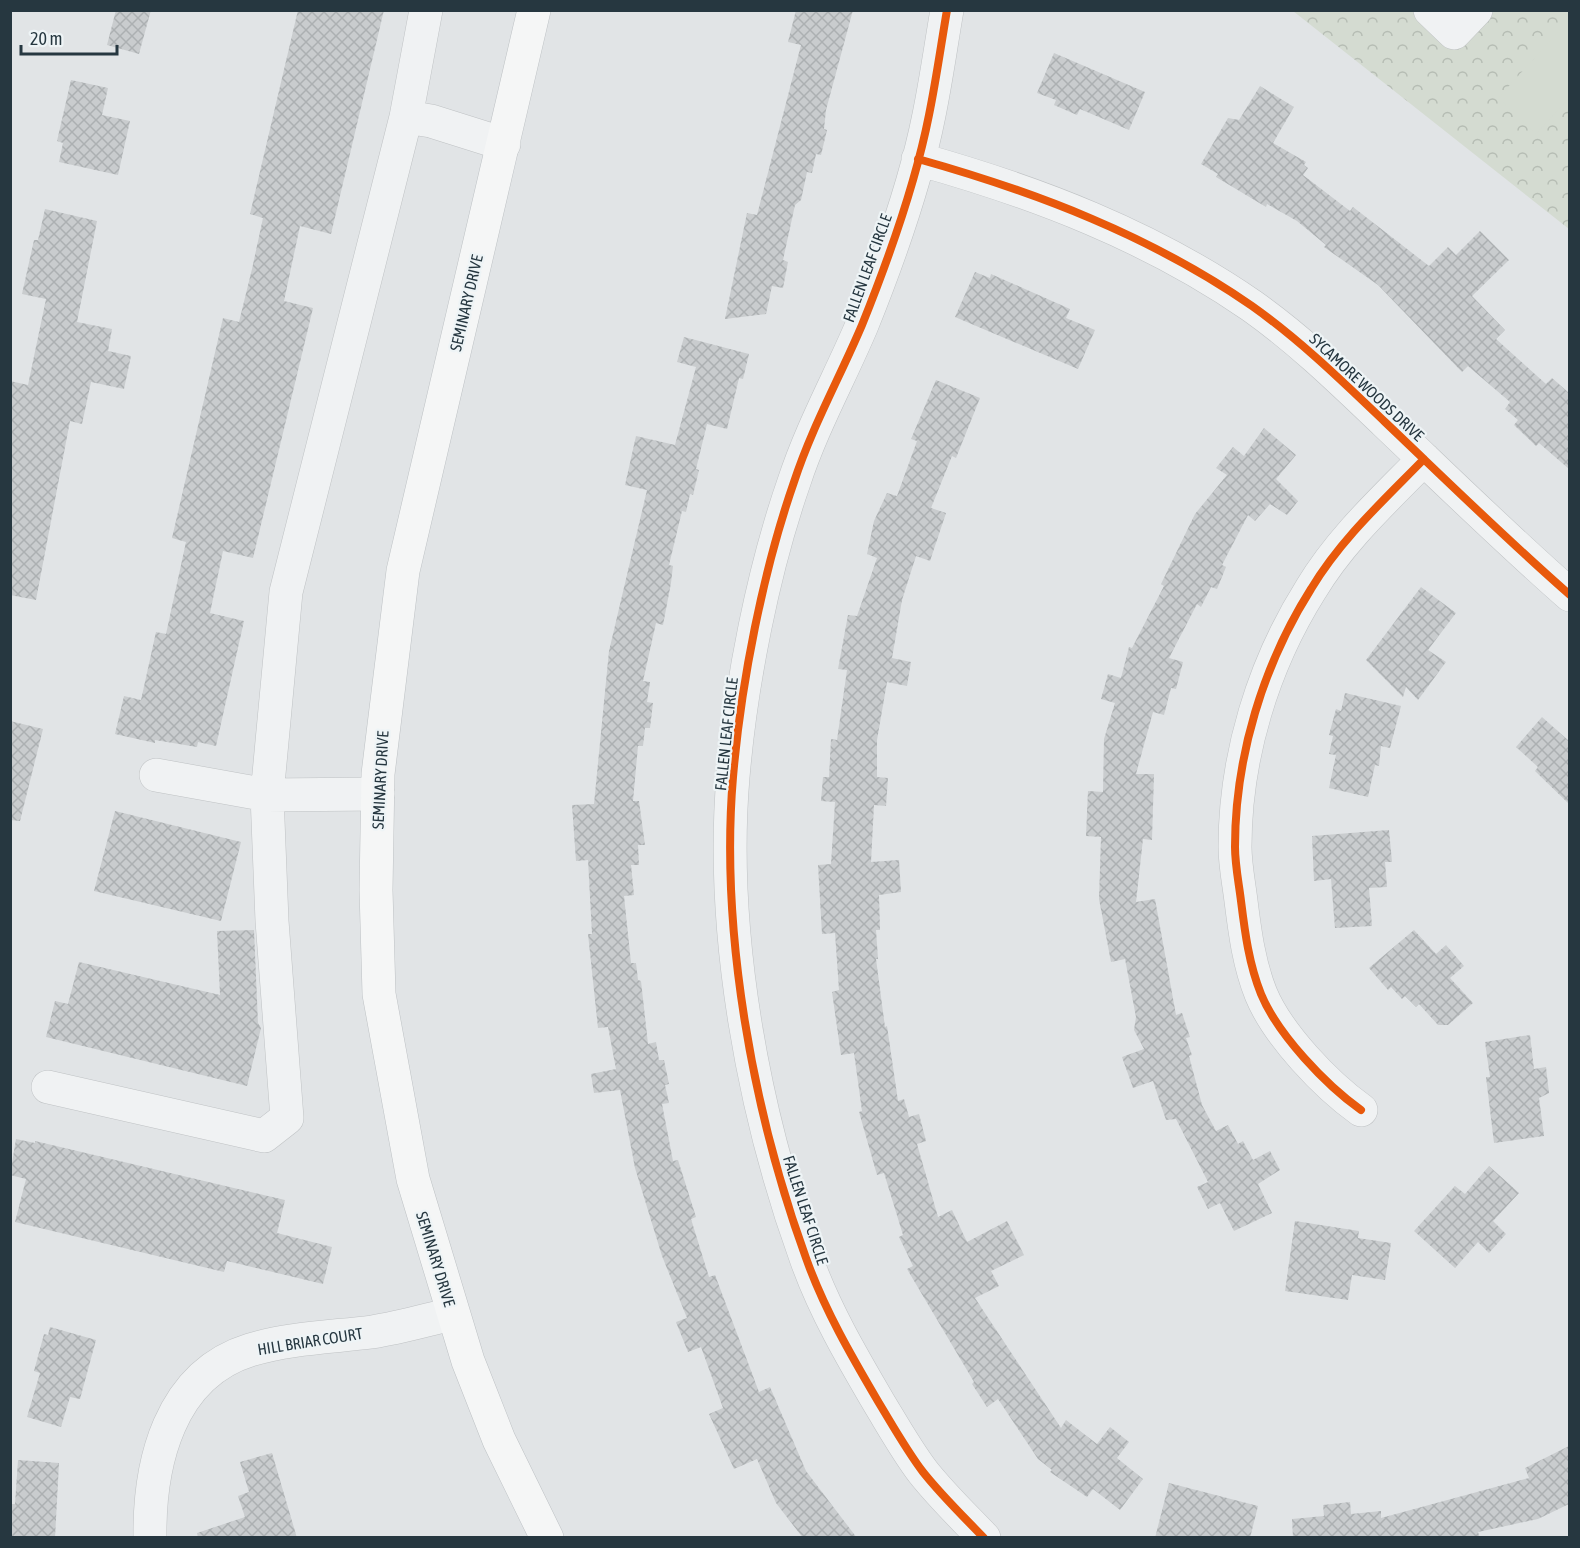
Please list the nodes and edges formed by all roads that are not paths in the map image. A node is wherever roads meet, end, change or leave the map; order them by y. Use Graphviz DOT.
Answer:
graph roads {
  1 [pos="426,10"];
  2 [pos="534,10"];
  3 [pos="946,10"];
  4 [pos="1430,10"];
  5 [pos="1476,10"];
  6 [pos="406,117"];
  7 [pos="504,144"];
  8 [pos="918,159"];
  9 [pos="1424,459"];
  10 [pos="1569,596"];
  11 [pos="156,775"];
  12 [pos="378,794"];
  13 [pos="267,795"];
  14 [pos="48,1087"];
  15 [pos="1361,1110"];
  16 [pos="452,1314"];
  17 [pos="150,1538"];
  18 [pos="547,1538"];
  19 [pos="984,1538"];
  1 -- 6 [label="street"];
  2 -- 7 [label="main road, SEMINARY DRIVE"];
  3 -- 8 [label="street, FALLEN LEAF CIRCLE"];
  4 -- 5 [label="street"];
  6 -- 7 [label="street"];
  6 -- 13 [label="street"];
  7 -- 12 [label="main road, SEMINARY DRIVE"];
  8 -- 9 [label="street, SYCAMORE WOODS DRIVE"];
  8 -- 19 [label="street, FALLEN LEAF CIRCLE"];
  9 -- 10 [label="street, SYCAMORE WOODS DRIVE"];
  9 -- 15 [label="street"];
  11 -- 13 [label="street"];
  12 -- 13 [label="street"];
  12 -- 16 [label="main road, SEMINARY DRIVE"];
  13 -- 14 [label="street"];
  16 -- 17 [label="street, HILL BRIAR COURT"];
  16 -- 18 [label="main road, SEMINARY DRIVE"];
}
